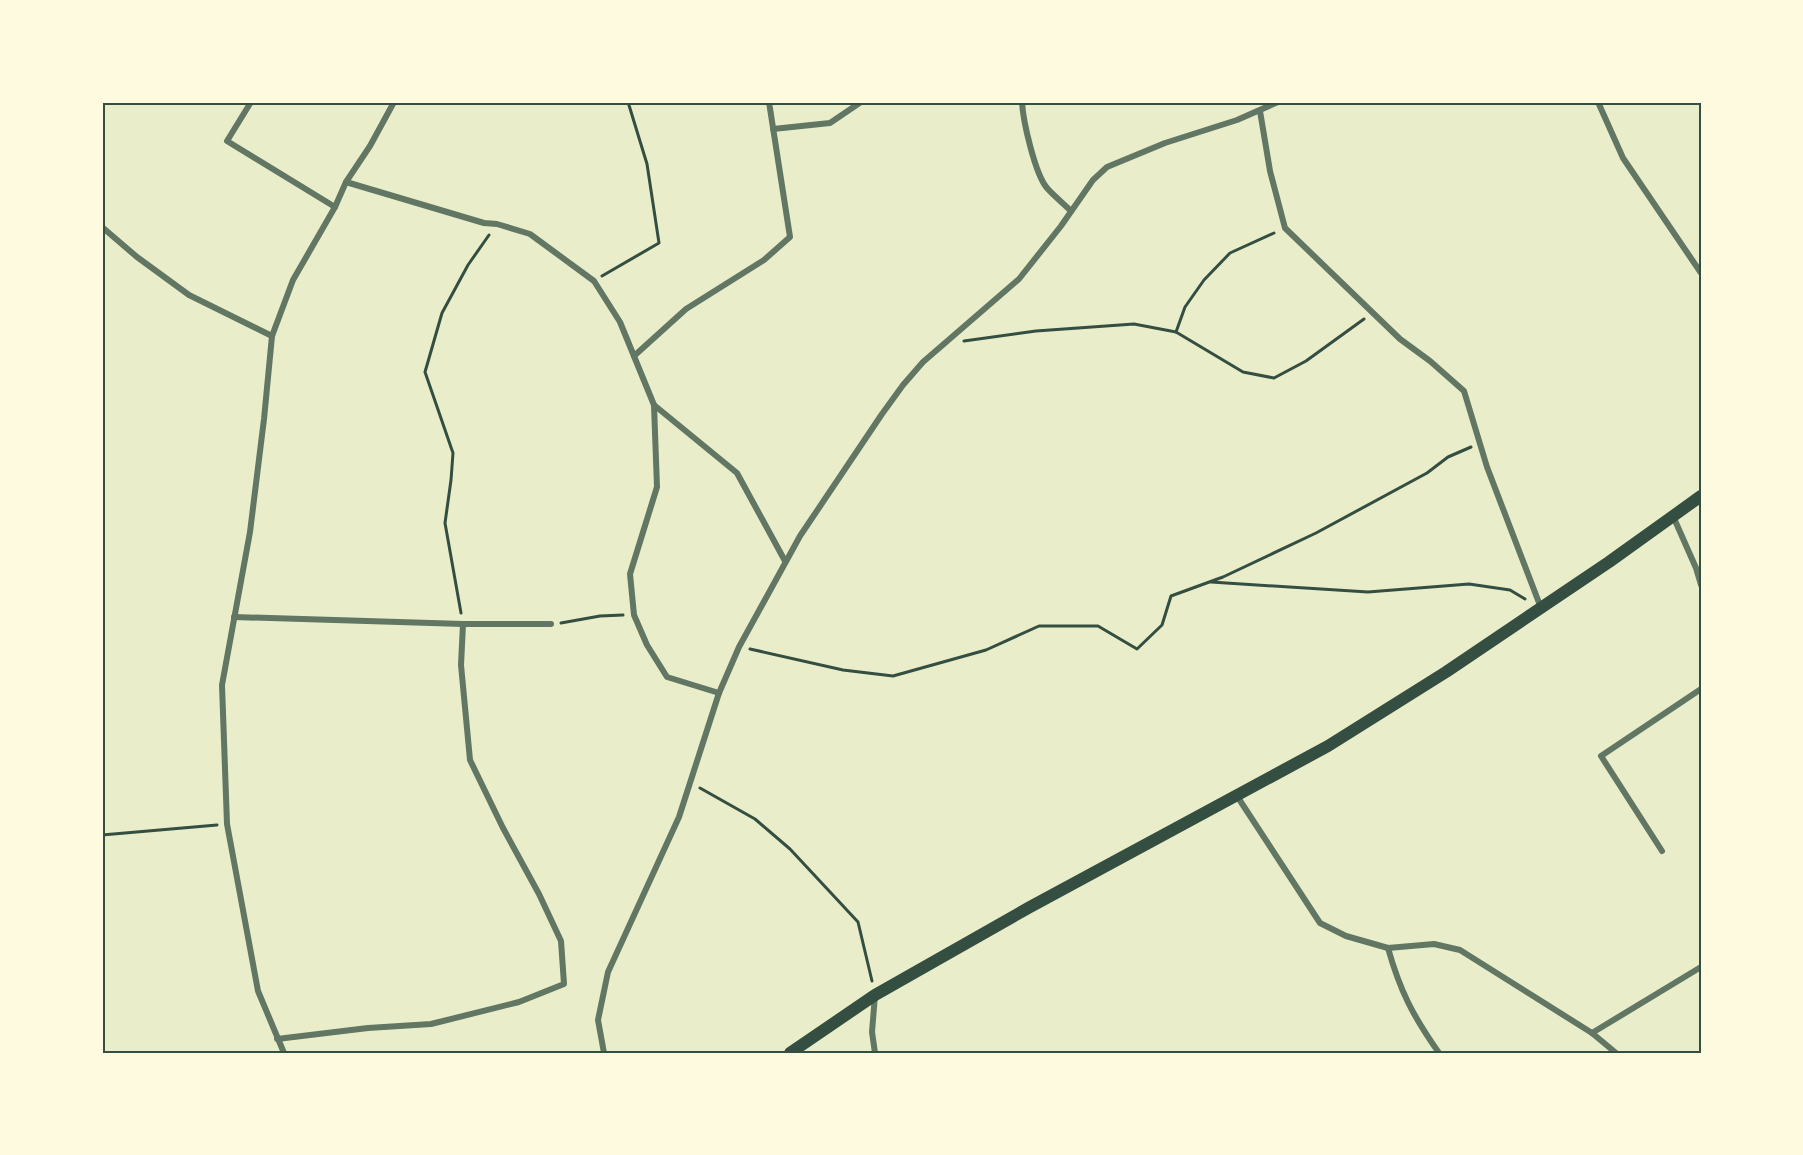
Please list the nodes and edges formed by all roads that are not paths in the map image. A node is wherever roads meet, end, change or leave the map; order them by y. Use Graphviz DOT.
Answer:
graph roads {
  1 [pos="250,102"];
  2 [pos="394,102"];
  3 [pos="769,102"];
  4 [pos="861,102"];
  5 [pos="1022,102"];
  6 [pos="1278,102"];
  7 [pos="1598,102"];
  8 [pos="1260,111"];
  9 [pos="773,129"];
  10 [pos="346,182"];
  11 [pos="335,207"];
  12 [pos="1071,211"];
  13 [pos="102,227"];
  14 [pos="1701,273"];
  15 [pos="272,336"];
  16 [pos="634,356"];
  17 [pos="654,405"];
  18 [pos="1701,496"];
  19 [pos="1673,516"];
  20 [pos="786,561"];
  21 [pos="1701,585"];
  22 [pos="1541,608"];
  23 [pos="234,617"];
  24 [pos="463,624"];
  25 [pos="551,624"];
  26 [pos="1701,690"];
  27 [pos="720,693"];
  28 [pos="1237,795"];
  29 [pos="1662,851"];
  30 [pos="1388,948"];
  31 [pos="1701,967"];
  32 [pos="875,995"];
  33 [pos="1592,1033"];
  34 [pos="277,1039"];
  35 [pos="285,1053"];
  36 [pos="604,1053"];
  37 [pos="790,1053"];
  38 [pos="875,1053"];
  39 [pos="1439,1053"];
  40 [pos="1616,1053"];
  1 -- 11 [label="street"];
  2 -- 10 [label="street"];
  3 -- 9 [label="street"];
  4 -- 9 [label="street"];
  5 -- 12 [label="street"];
  6 -- 8 [label="street"];
  7 -- 14 [label="street"];
  8 -- 12 [label="street"];
  8 -- 22 [label="street"];
  9 -- 16 [label="street"];
  10 -- 11 [label="street"];
  10 -- 16 [label="street"];
  11 -- 15 [label="street"];
  12 -- 20 [label="street"];
  13 -- 15 [label="street"];
  15 -- 23 [label="street"];
  16 -- 17 [label="street"];
  17 -- 20 [label="street"];
  17 -- 27 [label="street"];
  18 -- 19 [label="main road"];
  19 -- 21 [label="street"];
  19 -- 22 [label="main road"];
  20 -- 27 [label="street"];
  22 -- 28 [label="main road"];
  23 -- 24 [label="street"];
  23 -- 34 [label="street"];
  24 -- 25 [label="street"];
  24 -- 34 [label="street"];
  26 -- 29 [label="street"];
  27 -- 36 [label="street"];
  28 -- 30 [label="street"];
  28 -- 32 [label="main road"];
  30 -- 33 [label="street"];
  30 -- 39 [label="street"];
  31 -- 33 [label="street"];
  32 -- 37 [label="main road"];
  32 -- 38 [label="street"];
  33 -- 40 [label="street"];
  34 -- 35 [label="street"];
}
